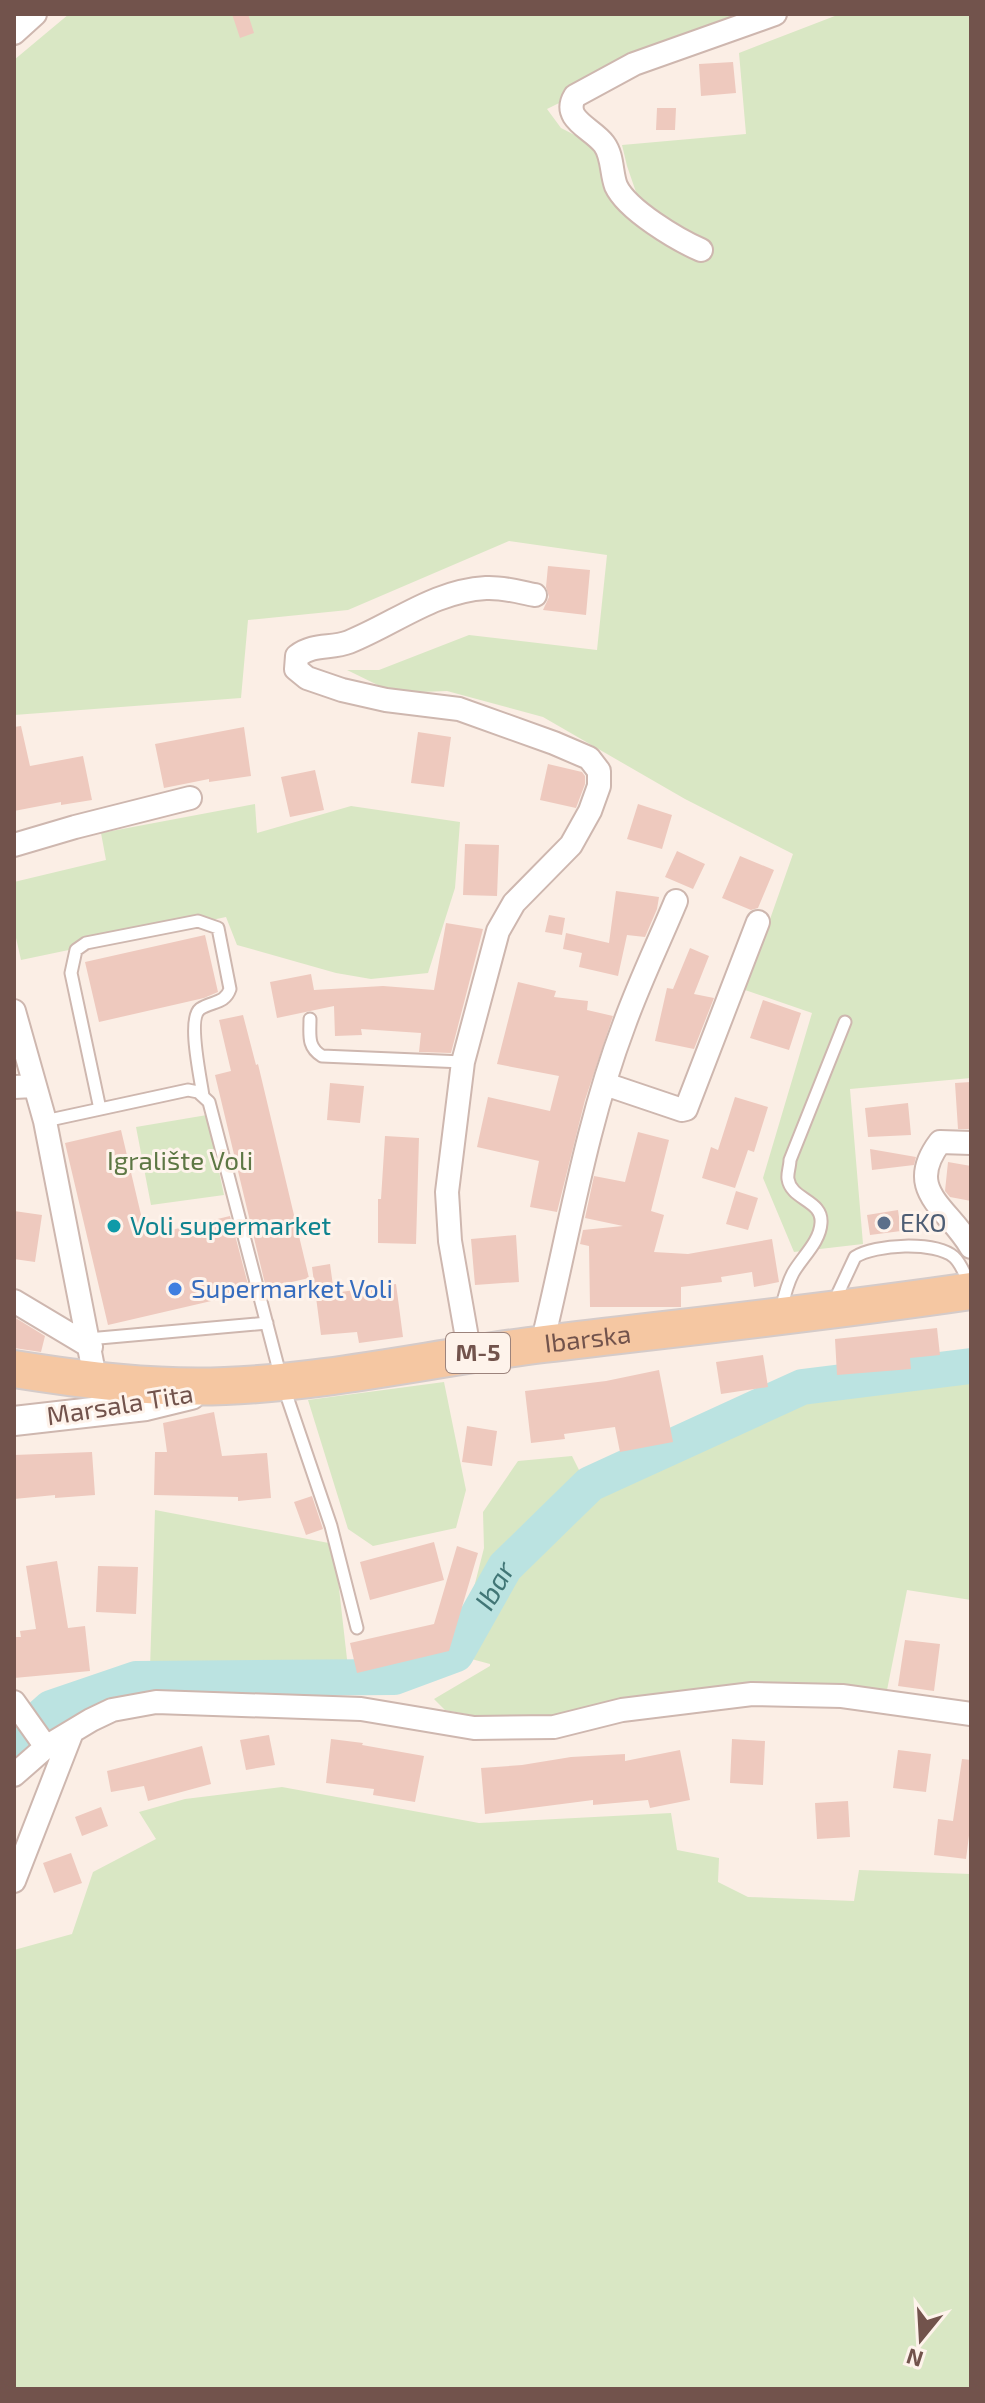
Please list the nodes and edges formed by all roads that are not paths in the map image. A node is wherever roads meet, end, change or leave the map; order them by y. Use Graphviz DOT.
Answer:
graph roads {
  1 [pos="35,14"];
  2 [pos="775,14"];
  3 [pos="14,33"];
  4 [pos="701,250"];
  5 [pos="535,595"];
  6 [pos="190,798"];
  7 [pos="14,845"];
  8 [pos="676,901"];
  9 [pos="758,922"];
  10 [pos="14,1011"];
  11 [pos="310,1019"];
  12 [pos="845,1022"];
  13 [pos="463,1062"];
  14 [pos="605,1084"];
  15 [pos="24,1086"];
  16 [pos="203,1096"];
  17 [pos="100,1109"];
  18 [pos="45,1121"];
  19 [pos="971,1143"];
  20 [pos="971,1247"];
  21 [pos="971,1288"];
  22 [pos="14,1301"];
  23 [pos="830,1312"];
  24 [pos="779,1318"];
  25 [pos="267,1323"];
  26 [pos="89,1343"];
  27 [pos="542,1344"];
  28 [pos="470,1355"];
  29 [pos="14,1369"];
  30 [pos="282,1382"];
  31 [pos="96,1397"];
  32 [pos="14,1421"];
  33 [pos="357,1628"];
  34 [pos="14,1702"];
  35 [pos="971,1714"];
  36 [pos="72,1732"];
  37 [pos="42,1740"];
  38 [pos="14,1775"];
  39 [pos="14,1881"];
  1 -- 3 [label="street"];
  2 -- 4 [label="street"];
  5 -- 13 [label="street"];
  6 -- 7 [label="street"];
  8 -- 14 [label="street"];
  9 -- 14 [label="street"];
  10 -- 15 [label="street"];
  11 -- 13 [label="lane"];
  12 -- 24 [label="lane"];
  13 -- 28 [label="street"];
  14 -- 27 [label="street"];
  15 -- 18 [label="street"];
  16 -- 17 [label="lane"];
  16 -- 17 [label="lane"];
  16 -- 25 [label="lane"];
  17 -- 18 [label="lane"];
  18 -- 26 [label="street"];
  19 -- 20 [label="street"];
  21 -- 23 [label="main road, Ibarska / M-5"];
  21 -- 23 [label="lane"];
  22 -- 26 [label="street"];
  23 -- 24 [label="main road, Ibarska / M-5"];
  24 -- 27 [label="main road, Ibarska / M-5"];
  25 -- 26 [label="lane"];
  25 -- 30 [label="lane"];
  26 -- 31 [label="street"];
  27 -- 28 [label="main road, Ibarska / M-5"];
  28 -- 30 [label="main road, Ibarska / M-5"];
  29 -- 31 [label="main road, Ibarska / M-5"];
  30 -- 31 [label="main road, Ibarska / M-5"];
  30 -- 33 [label="lane"];
  31 -- 32 [label="street, Marsala Tita"];
  34 -- 37 [label="street"];
  35 -- 36 [label="street"];
  36 -- 37 [label="street"];
  36 -- 39 [label="street"];
  37 -- 38 [label="street"];
}
